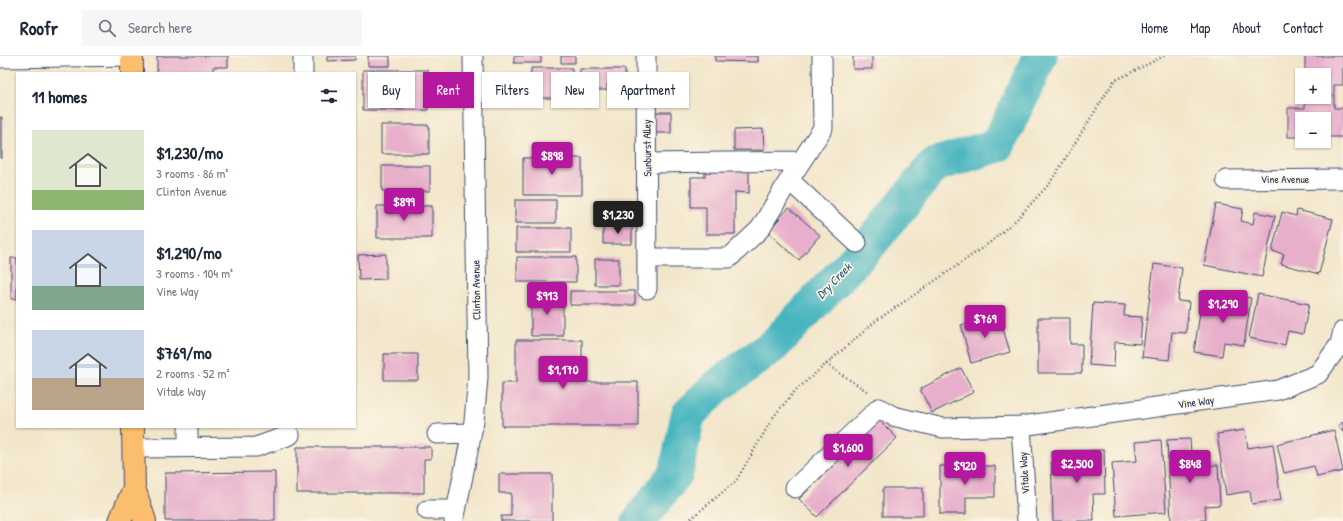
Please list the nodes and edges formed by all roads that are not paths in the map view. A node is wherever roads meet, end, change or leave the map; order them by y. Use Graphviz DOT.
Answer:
graph roads {
  1 [pos="132,56"];
  2 [pos="303,56"];
  3 [pos="473,56"];
  4 [pos="646,56"];
  5 [pos="822,56"];
  6 [pos="0,58"];
  7 [pos="132,72"];
  8 [pos="303,72"];
  9 [pos="801,161"];
  10 [pos="647,163"];
  11 [pos="1343,179"];
  12 [pos="789,180"];
  13 [pos="1226,180"];
  14 [pos="857,243"];
  15 [pos="647,258"];
  16 [pos="647,289"];
  17 [pos="1343,331"];
  18 [pos="1021,426"];
  19 [pos="188,428"];
  20 [pos="471,433"];
  21 [pos="438,434"];
  22 [pos="290,435"];
  23 [pos="134,438"];
  24 [pos="188,447"];
  25 [pos="134,488"];
  26 [pos="795,488"];
  27 [pos="427,510"];
  28 [pos="455,515"];
  29 [pos="120,521"];
  30 [pos="145,521"];
  31 [pos="1027,521"];
  1 -- 6 [label="street"];
  1 -- 7 [label="main road"];
  2 -- 8 [label="street"];
  3 -- 20 [label="street, Clinton Avenue"];
  4 -- 10 [label="street, Sunburst Alley"];
  5 -- 9 [label="street"];
  9 -- 10 [label="street"];
  9 -- 12 [label="street"];
  10 -- 15 [label="street, Sunburst Alley"];
  11 -- 13 [label="street, Vine Avenue"];
  12 -- 14 [label="street"];
  12 -- 15 [label="street"];
  15 -- 16 [label="street, Sunburst Alley"];
  17 -- 18 [label="street, Vine Way"];
  18 -- 26 [label="street, Vine Way"];
  18 -- 31 [label="street, Vitale Way"];
  19 -- 24 [label="street"];
  20 -- 21 [label="street"];
  20 -- 28 [label="street, Clinton Avenue"];
  22 -- 24 [label="street"];
  23 -- 24 [label="street"];
  23 -- 25 [label="main road"];
  25 -- 29 [label="main road"];
  25 -- 30 [label="main road"];
  27 -- 28 [label="street"];
}
